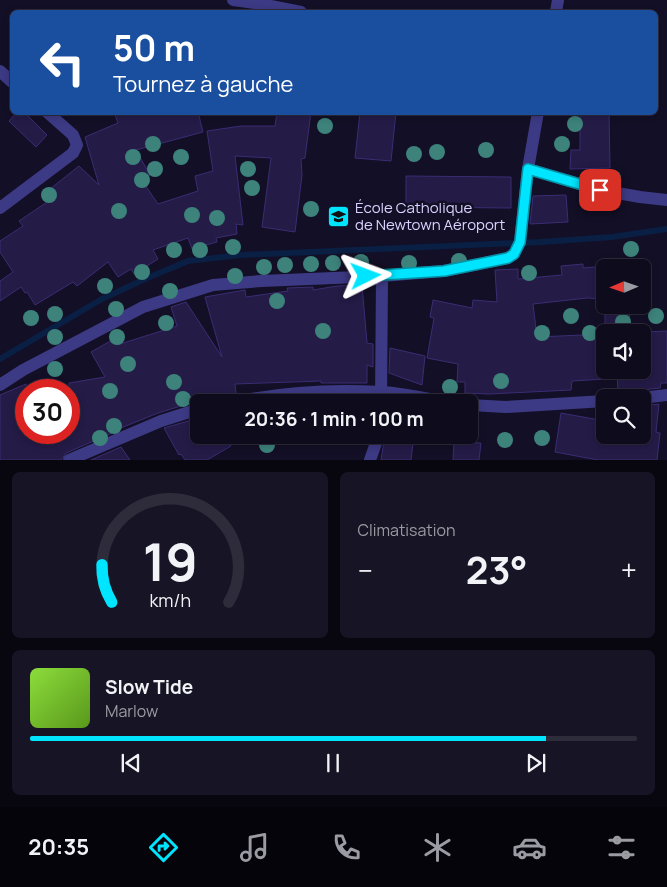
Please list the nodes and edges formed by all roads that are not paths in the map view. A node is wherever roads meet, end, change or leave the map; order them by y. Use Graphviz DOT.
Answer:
graph roads {
  1 [pos="233,0"];
  2 [pos="291,10"];
  3 [pos="0,70"];
  4 [pos="10,80"];
  5 [pos="50,115"];
  6 [pos="537,115"];
  7 [pos="528,169"];
  8 [pos="667,200"];
  9 [pos="0,208"];
  10 [pos="382,276"];
  11 [pos="0,385"];
  12 [pos="280,394"];
  13 [pos="314,394"];
  14 [pos="381,394"];
  15 [pos="667,395"];
  16 [pos="651,397"];
  17 [pos="596,402"];
  18 [pos="478,405"];
  19 [pos="190,412"];
  20 [pos="376,444"];
  21 [pos="69,460"];
  22 [pos="370,460"];
  1 -- 2 [label="street"];
  3 -- 4 [label="street"];
  5 -- 9 [label="street"];
  6 -- 7 [label="street"];
  7 -- 8 [label="street"];
  7 -- 10 [label="street"];
  10 -- 11 [label="street"];
  10 -- 14 [label="street"];
  12 -- 13 [label="street"];
  15 -- 16 [label="street"];
  17 -- 18 [label="street"];
  19 -- 21 [label="street"];
  20 -- 22 [label="street"];
}
